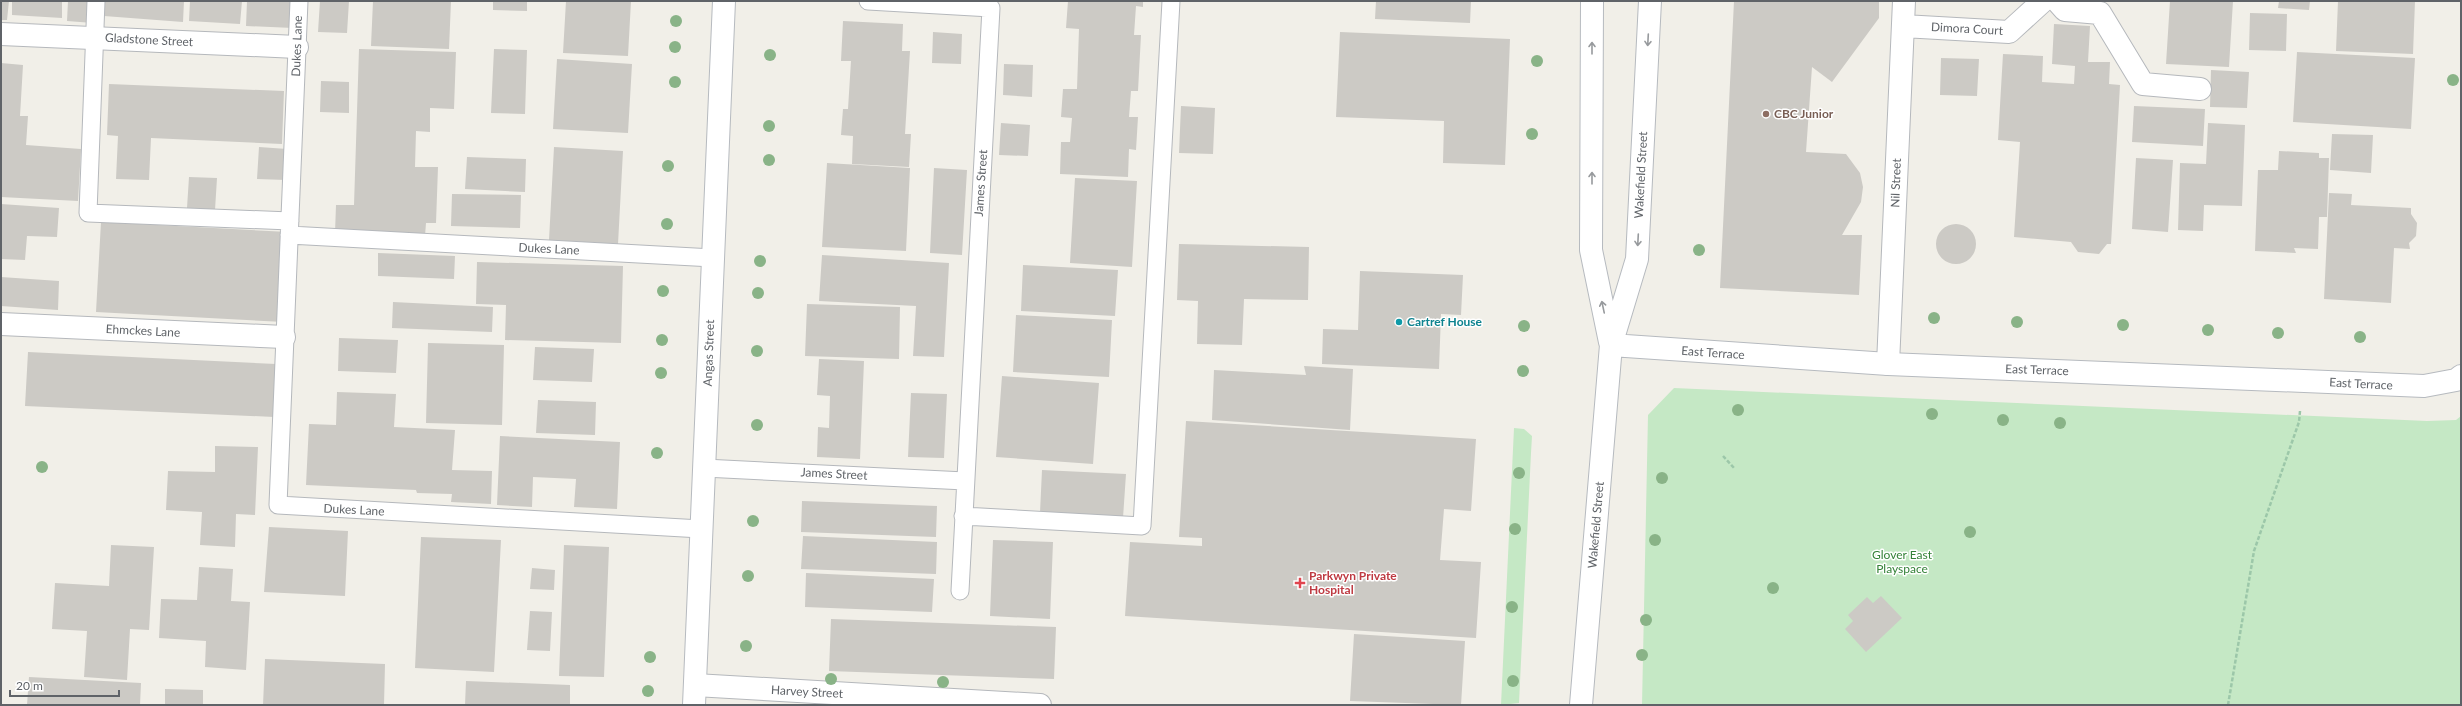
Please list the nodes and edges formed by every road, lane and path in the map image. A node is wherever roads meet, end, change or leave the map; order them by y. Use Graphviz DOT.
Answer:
graph roads {
  1 [pos="96,1"];
  2 [pos="299,1"];
  3 [pos="724,1"];
  4 [pos="868,1"];
  5 [pos="1171,1"];
  6 [pos="1592,1"];
  7 [pos="1650,1"];
  8 [pos="1904,1"];
  9 [pos="2043,1"];
  10 [pos="2057,1"];
  11 [pos="1903,26"];
  12 [pos="1,34"];
  13 [pos="95,37"];
  14 [pos="297,47"];
  15 [pos="2200,89"];
  16 [pos="290,228"];
  17 [pos="713,258"];
  18 [pos="1,324"];
  19 [pos="284,337"];
  20 [pos="1611,345"];
  21 [pos="1888,364"];
  22 [pos="2461,376"];
  23 [pos="2302,381"];
  24 [pos="1724,456"];
  25 [pos="704,468"];
  26 [pos="1735,469"];
  27 [pos="964,480"];
  28 [pos="963,516"];
  29 [pos="701,529"];
  30 [pos="960,591"];
  31 [pos="694,695"];
  32 [pos="1040,705"];
  33 [pos="1581,705"];
  34 [pos="2228,705"];
  1 -- 13 [label="lane"];
  2 -- 14 [label="lane, Dukes Lane"];
  3 -- 17 [label="street, Angas Street"];
  4 -- 27 [label="lane, James Street"];
  5 -- 28 [label="lane"];
  20 -- 6 [label="street, Wakefield Street, one-way"];
  7 -- 20 [label="street, Wakefield Street, one-way"];
  8 -- 11 [label="street, Nil Street"];
  9 -- 11 [label="street, Dimora Court"];
  10 -- 15 [label="street"];
  11 -- 21 [label="street, Nil Street"];
  12 -- 13 [label="street, Gladstone Street"];
  13 -- 14 [label="street, Gladstone Street"];
  13 -- 16 [label="lane"];
  14 -- 16 [label="lane, Dukes Lane"];
  16 -- 17 [label="lane, Dukes Lane"];
  16 -- 19 [label="lane, Dukes Lane"];
  17 -- 25 [label="street, Angas Street"];
  18 -- 19 [label="street, Ehmckes Lane"];
  19 -- 29 [label="lane, Dukes Lane"];
  20 -- 21 [label="street, East Terrace"];
  20 -- 33 [label="street, Wakefield Street"];
  21 -- 23 [label="street, East Terrace"];
  22 -- 23 [label="street, East Terrace"];
  23 -- 34 [label="path"];
  24 -- 26 [label="path"];
  25 -- 27 [label="lane, James Street"];
  25 -- 29 [label="street, Angas Street"];
  27 -- 28 [label="lane, James Street"];
  28 -- 30 [label="lane, James Street"];
  29 -- 31 [label="street, Angas Street"];
  31 -- 32 [label="street, Harvey Street"];
}
